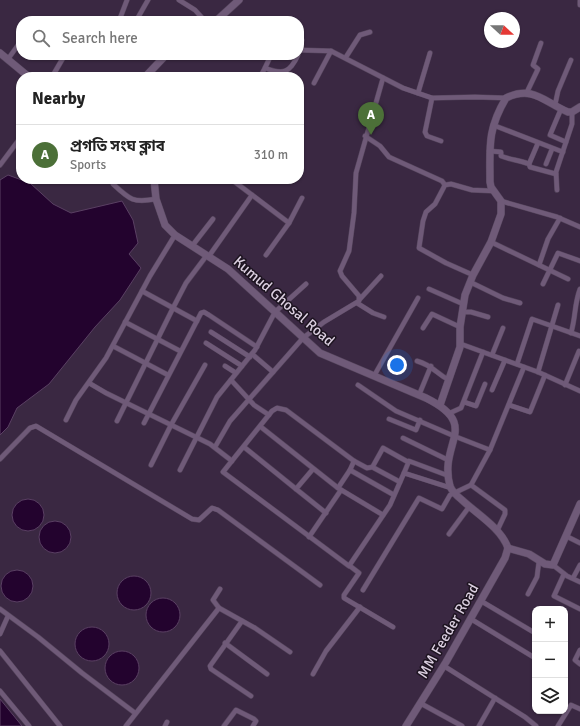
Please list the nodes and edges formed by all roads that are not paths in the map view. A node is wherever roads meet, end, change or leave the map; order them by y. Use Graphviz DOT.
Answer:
graph roads {
  1 [pos="127,0"];
  2 [pos="148,0"];
  3 [pos="179,0"];
  4 [pos="239,0"];
  5 [pos="580,0"];
  6 [pos="580,5"];
  7 [pos="121,16"];
  8 [pos="139,16"];
  9 [pos="200,16"];
  10 [pos="223,16"];
  11 [pos="370,32"];
  12 [pos="541,43"];
  13 [pos="16,48"];
  14 [pos="331,51"];
  15 [pos="304,52"];
  16 [pos="0,53"];
  17 [pos="430,53"];
  18 [pos="346,57"];
  19 [pos="8,59"];
  20 [pos="62,60"];
  21 [pos="161,60"];
  22 [pos="269,60"];
  23 [pos="295,60"];
  24 [pos="571,60"];
  25 [pos="266,68"];
  26 [pos="23,72"];
  27 [pos="55,72"];
  28 [pos="150,72"];
  29 [pos="263,72"];
  30 [pos="276,72"];
  31 [pos="282,72"];
  32 [pos="383,78"];
  33 [pos="314,83"];
  34 [pos="527,92"];
  35 [pos="418,93"];
  36 [pos="432,98"];
  37 [pos="506,98"];
  38 [pos="558,107"];
  39 [pos="580,107"];
  40 [pos="572,112"];
  41 [pos="493,125"];
  42 [pos="365,136"];
  43 [pos="441,141"];
  44 [pos="16,142"];
  45 [pos="566,142"];
  46 [pos="538,143"];
  47 [pos="552,149"];
  48 [pos="489,151"];
  49 [pos="563,152"];
  50 [pos="1,162"];
  51 [pos="529,164"];
  52 [pos="546,164"];
  53 [pos="556,174"];
  54 [pos="113,184"];
  55 [pos="154,184"];
  56 [pos="238,184"];
  57 [pos="445,184"];
  58 [pos="557,190"];
  59 [pos="494,191"];
  60 [pos="252,195"];
  61 [pos="302,198"];
  62 [pos="156,200"];
  63 [pos="501,201"];
  64 [pos="560,218"];
  65 [pos="213,219"];
  66 [pos="289,224"];
  67 [pos="580,227"];
  68 [pos="175,235"];
  69 [pos="491,242"];
  70 [pos="192,246"];
  71 [pos="266,255"];
  72 [pos="208,256"];
  73 [pos="580,261"];
  74 [pos="539,265"];
  75 [pos="549,270"];
  76 [pos="381,276"];
  77 [pos="472,278"];
  78 [pos="568,279"];
  79 [pos="306,284"];
  80 [pos="543,284"];
  81 [pos="429,289"];
  82 [pos="580,289"];
  83 [pos="142,291"];
  84 [pos="418,298"];
  85 [pos="358,301"];
  86 [pos="520,303"];
  87 [pos="464,304"];
  88 [pos="558,305"];
  89 [pos="173,307"];
  90 [pos="578,310"];
  91 [pos="275,312"];
  92 [pos="462,312"];
  93 [pos="384,317"];
  94 [pos="488,318"];
  95 [pos="197,321"];
  96 [pos="125,322"];
  97 [pos="552,326"];
  98 [pos="460,327"];
  99 [pos="424,328"];
  100 [pos="503,328"];
  101 [pos="211,332"];
  102 [pos="571,333"];
  103 [pos="580,336"];
  104 [pos="303,338"];
  105 [pos="158,339"];
  106 [pos="206,343"];
  107 [pos="461,344"];
  108 [pos="113,346"];
  109 [pos="257,347"];
  110 [pos="180,352"];
  111 [pos="483,352"];
  112 [pos="579,352"];
  113 [pos="492,355"];
  114 [pos="251,356"];
  115 [pos="504,360"];
  116 [pos="417,361"];
  117 [pos="145,363"];
  118 [pos="517,364"];
  119 [pos="205,365"];
  120 [pos="225,366"];
  121 [pos="242,366"];
  122 [pos="431,366"];
  123 [pos="524,367"];
  124 [pos="273,372"];
  125 [pos="538,372"];
  126 [pos="236,373"];
  127 [pos="168,375"];
  128 [pos="545,375"];
  129 [pos="374,376"];
  130 [pos="231,380"];
  131 [pos="449,380"];
  132 [pos="89,383"];
  133 [pos="485,384"];
  134 [pos="358,385"];
  135 [pos="565,385"];
  136 [pos="492,390"];
  137 [pos="580,391"];
  138 [pos="419,395"];
  139 [pos="250,400"];
  140 [pos="464,402"];
  141 [pos="125,403"];
  142 [pos="440,405"];
  143 [pos="509,405"];
  144 [pos="148,413"];
  145 [pos="450,413"];
  146 [pos="268,415"];
  147 [pos="389,419"];
  148 [pos="66,420"];
  149 [pos="420,420"];
  150 [pos="117,421"];
  151 [pos="144,423"];
  152 [pos="171,425"];
  153 [pos="260,427"];
  154 [pos="454,436"];
  155 [pos="196,437"];
  156 [pos="403,438"];
  157 [pos="215,447"];
  158 [pos="244,447"];
  159 [pos="490,450"];
  160 [pos="0,459"];
  161 [pos="448,460"];
  162 [pos="232,461"];
  163 [pos="354,461"];
  164 [pos="408,462"];
  165 [pos="152,465"];
  166 [pos="373,467"];
  167 [pos="313,469"];
  168 [pos="180,470"];
  169 [pos="350,470"];
  170 [pos="404,473"];
  171 [pos="449,476"];
  172 [pos="400,482"];
  173 [pos="471,485"];
  174 [pos="296,489"];
  175 [pos="339,489"];
  176 [pos="452,490"];
  177 [pos="394,495"];
  178 [pos="580,505"];
  179 [pos="469,507"];
  180 [pos="326,513"];
  181 [pos="383,515"];
  182 [pos="497,531"];
  183 [pos="449,534"];
  184 [pos="566,536"];
  185 [pos="309,537"];
  186 [pos="580,543"];
  187 [pos="508,548"];
  188 [pos="539,561"];
  189 [pos="552,565"];
  190 [pos="580,565"];
  191 [pos="350,566"];
  192 [pos="564,574"];
  193 [pos="573,578"];
  194 [pos="580,582"];
  195 [pos="320,585"];
  196 [pos="220,589"];
  197 [pos="363,590"];
  198 [pos="528,594"];
  199 [pos="481,602"];
  200 [pos="360,607"];
  201 [pos="219,608"];
  202 [pos="0,609"];
  203 [pos="580,609"];
  204 [pos="8,616"];
  205 [pos="471,618"];
  206 [pos="242,621"];
  207 [pos="393,627"];
  208 [pos="532,631"];
  209 [pos="0,634"];
  210 [pos="225,643"];
  211 [pos="580,650"];
  212 [pos="0,651"];
  213 [pos="290,652"];
  214 [pos="532,656"];
  215 [pos="580,664"];
  216 [pos="444,666"];
  217 [pos="266,674"];
  218 [pos="313,674"];
  219 [pos="0,691"];
  220 [pos="251,696"];
  221 [pos="495,698"];
  222 [pos="420,703"];
  223 [pos="580,709"];
  224 [pos="135,713"];
  225 [pos="29,726"];
  226 [pos="60,726"];
  227 [pos="126,726"];
  228 [pos="224,726"];
  229 [pos="253,726"];
  230 [pos="406,726"];
  231 [pos="462,726"];
  232 [pos="479,726"];
  233 [pos="536,726"];
  234 [pos="558,726"];
  1 -- 7 [label="street"];
  2 -- 8 [label="street"];
  3 -- 9 [label="street"];
  4 -- 10 [label="street"];
  5 -- 6 [label="street"];
  11 -- 18 [label="street"];
  12 -- 34 [label="street"];
  13 -- 19 [label="street"];
  14 -- 15 [label="street"];
  14 -- 18 [label="street"];
  14 -- 33 [label="street"];
  16 -- 19 [label="street"];
  17 -- 35 [label="street"];
  18 -- 32 [label="street"];
  19 -- 26 [label="street"];
  20 -- 27 [label="street"];
  21 -- 28 [label="street"];
  22 -- 25 [label="street"];
  23 -- 31 [label="street"];
  24 -- 38 [label="street"];
  25 -- 29 [label="street"];
  25 -- 30 [label="street"];
  32 -- 35 [label="street"];
  32 -- 42 [label="street"];
  34 -- 37 [label="street"];
  34 -- 38 [label="street"];
  35 -- 36 [label="street"];
  36 -- 37 [label="street"];
  36 -- 43 [label="street"];
  37 -- 41 [label="street"];
  38 -- 40 [label="street"];
  38 -- 45 [label="street"];
  39 -- 40 [label="street"];
  40 -- 45 [label="street"];
  41 -- 46 [label="street"];
  41 -- 48 [label="street"];
  42 -- 57 [label="street"];
  42 -- 85 [label="street"];
  44 -- 50 [label="street"];
  45 -- 49 [label="street"];
  46 -- 47 [label="street"];
  46 -- 51 [label="street"];
  47 -- 49 [label="street"];
  47 -- 52 [label="street"];
  48 -- 51 [label="street"];
  48 -- 59 [label="street"];
  49 -- 53 [label="street"];
  51 -- 53 [label="street"];
  53 -- 58 [label="street"];
  54 -- 62 [label="street"];
  55 -- 62 [label="street, Kumud Ghosal Road"];
  56 -- 60 [label="street"];
  57 -- 59 [label="street"];
  57 -- 77 [label="street"];
  59 -- 63 [label="street"];
  60 -- 66 [label="street"];
  60 -- 72 [label="street"];
  61 -- 66 [label="street"];
  62 -- 68 [label="street, Kumud Ghosal Road"];
  63 -- 64 [label="street"];
  63 -- 69 [label="street"];
  64 -- 67 [label="street"];
  64 -- 74 [label="street"];
  65 -- 70 [label="street"];
  66 -- 71 [label="street"];
  68 -- 70 [label="street, Kumud Ghosal Road"];
  68 -- 83 [label="street"];
  69 -- 74 [label="street"];
  69 -- 77 [label="street"];
  70 -- 72 [label="street, Kumud Ghosal Road"];
  72 -- 89 [label="street"];
  72 -- 91 [label="street, Kumud Ghosal Road"];
  73 -- 75 [label="street"];
  74 -- 75 [label="street"];
  75 -- 78 [label="street"];
  75 -- 80 [label="street"];
  76 -- 85 [label="street"];
  77 -- 86 [label="street"];
  77 -- 87 [label="street"];
  79 -- 91 [label="street"];
  81 -- 87 [label="street"];
  82 -- 90 [label="street"];
  83 -- 89 [label="street"];
  83 -- 96 [label="street"];
  84 -- 129 [label="street"];
  85 -- 93 [label="street"];
  85 -- 104 [label="street"];
  87 -- 92 [label="street"];
  88 -- 97 [label="street"];
  89 -- 95 [label="street"];
  89 -- 105 [label="street"];
  90 -- 102 [label="street"];
  91 -- 104 [label="street, Kumud Ghosal Road"];
  91 -- 109 [label="street"];
  92 -- 94 [label="street"];
  92 -- 98 [label="street"];
  95 -- 109 [label="street"];
  95 -- 110 [label="street"];
  96 -- 105 [label="street"];
  96 -- 108 [label="street"];
  97 -- 102 [label="street"];
  97 -- 118 [label="street"];
  97 -- 125 [label="street"];
  98 -- 99 [label="street"];
  98 -- 107 [label="street"];
  100 -- 113 [label="street"];
  101 -- 114 [label="street"];
  102 -- 103 [label="street"];
  104 -- 124 [label="street"];
  104 -- 129 [label="street, Kumud Ghosal Road"];
  105 -- 110 [label="street"];
  105 -- 117 [label="street"];
  106 -- 121 [label="street"];
  107 -- 111 [label="street"];
  107 -- 131 [label="street"];
  108 -- 117 [label="street"];
  108 -- 132 [label="street"];
  109 -- 114 [label="street"];
  110 -- 127 [label="street"];
  111 -- 113 [label="street"];
  111 -- 140 [label="street"];
  112 -- 135 [label="street"];
  113 -- 115 [label="street"];
  114 -- 121 [label="street"];
  114 -- 124 [label="street"];
  115 -- 118 [label="street"];
  115 -- 136 [label="street"];
  116 -- 122 [label="street"];
  117 -- 127 [label="street"];
  117 -- 141 [label="street"];
  118 -- 123 [label="street"];
  119 -- 152 [label="street"];
  120 -- 126 [label="street"];
  121 -- 126 [label="street"];
  122 -- 131 [label="street"];
  122 -- 138 [label="street"];
  123 -- 125 [label="street"];
  123 -- 143 [label="street"];
  124 -- 139 [label="street"];
  125 -- 128 [label="street"];
  126 -- 130 [label="street"];
  127 -- 144 [label="street"];
  128 -- 135 [label="street"];
  128 -- 143 [label="street"];
  129 -- 138 [label="street, Kumud Ghosal Road"];
  130 -- 139 [label="street"];
  130 -- 155 [label="street"];
  131 -- 142 [label="street"];
  132 -- 141 [label="street"];
  132 -- 148 [label="street"];
  133 -- 140 [label="street"];
  134 -- 149 [label="street"];
  135 -- 137 [label="street"];
  138 -- 142 [label="street, Kumud Ghosal Road"];
  139 -- 146 [label="street"];
  139 -- 157 [label="street"];
  140 -- 145 [label="street"];
  141 -- 144 [label="street"];
  141 -- 150 [label="street"];
  142 -- 145 [label="street, Kumud Ghosal Road"];
  143 -- 159 [label="street"];
  144 -- 151 [label="street"];
  144 -- 152 [label="street"];
  145 -- 154 [label="street"];
  146 -- 153 [label="street"];
  146 -- 163 [label="street"];
  147 -- 149 [label="street"];
  149 -- 154 [label="street"];
  152 -- 155 [label="street"];
  152 -- 165 [label="street"];
  153 -- 158 [label="street"];
  153 -- 167 [label="street"];
  154 -- 159 [label="street"];
  154 -- 161 [label="street"];
  155 -- 157 [label="street"];
  155 -- 168 [label="street"];
  156 -- 161 [label="street"];
  157 -- 162 [label="street"];
  158 -- 162 [label="street"];
  158 -- 174 [label="street"];
  159 -- 173 [label="street"];
  160 -- 195 [label="street"];
  161 -- 171 [label="street"];
  162 -- 185 [label="street"];
  163 -- 166 [label="street"];
  163 -- 169 [label="street"];
  164 -- 166 [label="street"];
  164 -- 170 [label="street"];
  164 -- 171 [label="street"];
  166 -- 172 [label="street"];
  167 -- 174 [label="street"];
  167 -- 175 [label="street"];
  169 -- 175 [label="street"];
  169 -- 177 [label="street"];
  170 -- 172 [label="street"];
  170 -- 176 [label="street"];
  171 -- 176 [label="street"];
  172 -- 177 [label="street"];
  173 -- 176 [label="street"];
  173 -- 182 [label="street"];
  174 -- 180 [label="street"];
  175 -- 180 [label="street"];
  175 -- 181 [label="street"];
  176 -- 179 [label="street"];
  176 -- 197 [label="street"];
  177 -- 181 [label="street"];
  178 -- 184 [label="street"];
  179 -- 182 [label="street"];
  179 -- 183 [label="street"];
  180 -- 185 [label="street"];
  181 -- 191 [label="street"];
  182 -- 187 [label="street"];
  184 -- 186 [label="street"];
  184 -- 189 [label="street"];
  185 -- 191 [label="street"];
  187 -- 188 [label="street"];
  187 -- 199 [label="street, MM Feeder Road"];
  188 -- 189 [label="street"];
  188 -- 198 [label="street"];
  189 -- 192 [label="street"];
  190 -- 193 [label="street"];
  191 -- 200 [label="street"];
  192 -- 193 [label="street"];
  192 -- 203 [label="street"];
  193 -- 194 [label="street"];
  196 -- 201 [label="street"];
  199 -- 205 [label="street, MM Feeder Road"];
  199 -- 208 [label="street"];
  200 -- 207 [label="street"];
  200 -- 218 [label="street"];
  201 -- 206 [label="street"];
  201 -- 224 [label="street"];
  202 -- 204 [label="street"];
  204 -- 209 [label="street"];
  204 -- 224 [label="street"];
  205 -- 214 [label="street"];
  205 -- 216 [label="street, MM Feeder Road"];
  206 -- 210 [label="street"];
  206 -- 213 [label="street"];
  210 -- 217 [label="street"];
  210 -- 220 [label="street"];
  211 -- 215 [label="street"];
  212 -- 226 [label="street"];
  216 -- 221 [label="street"];
  216 -- 222 [label="street, MM Feeder Road"];
  219 -- 225 [label="street"];
  221 -- 232 [label="street"];
  221 -- 233 [label="street"];
  222 -- 230 [label="street, MM Feeder Road"];
  222 -- 231 [label="street"];
  223 -- 234 [label="street"];
  224 -- 227 [label="street"];
  228 -- 229 [label="street"];
}
